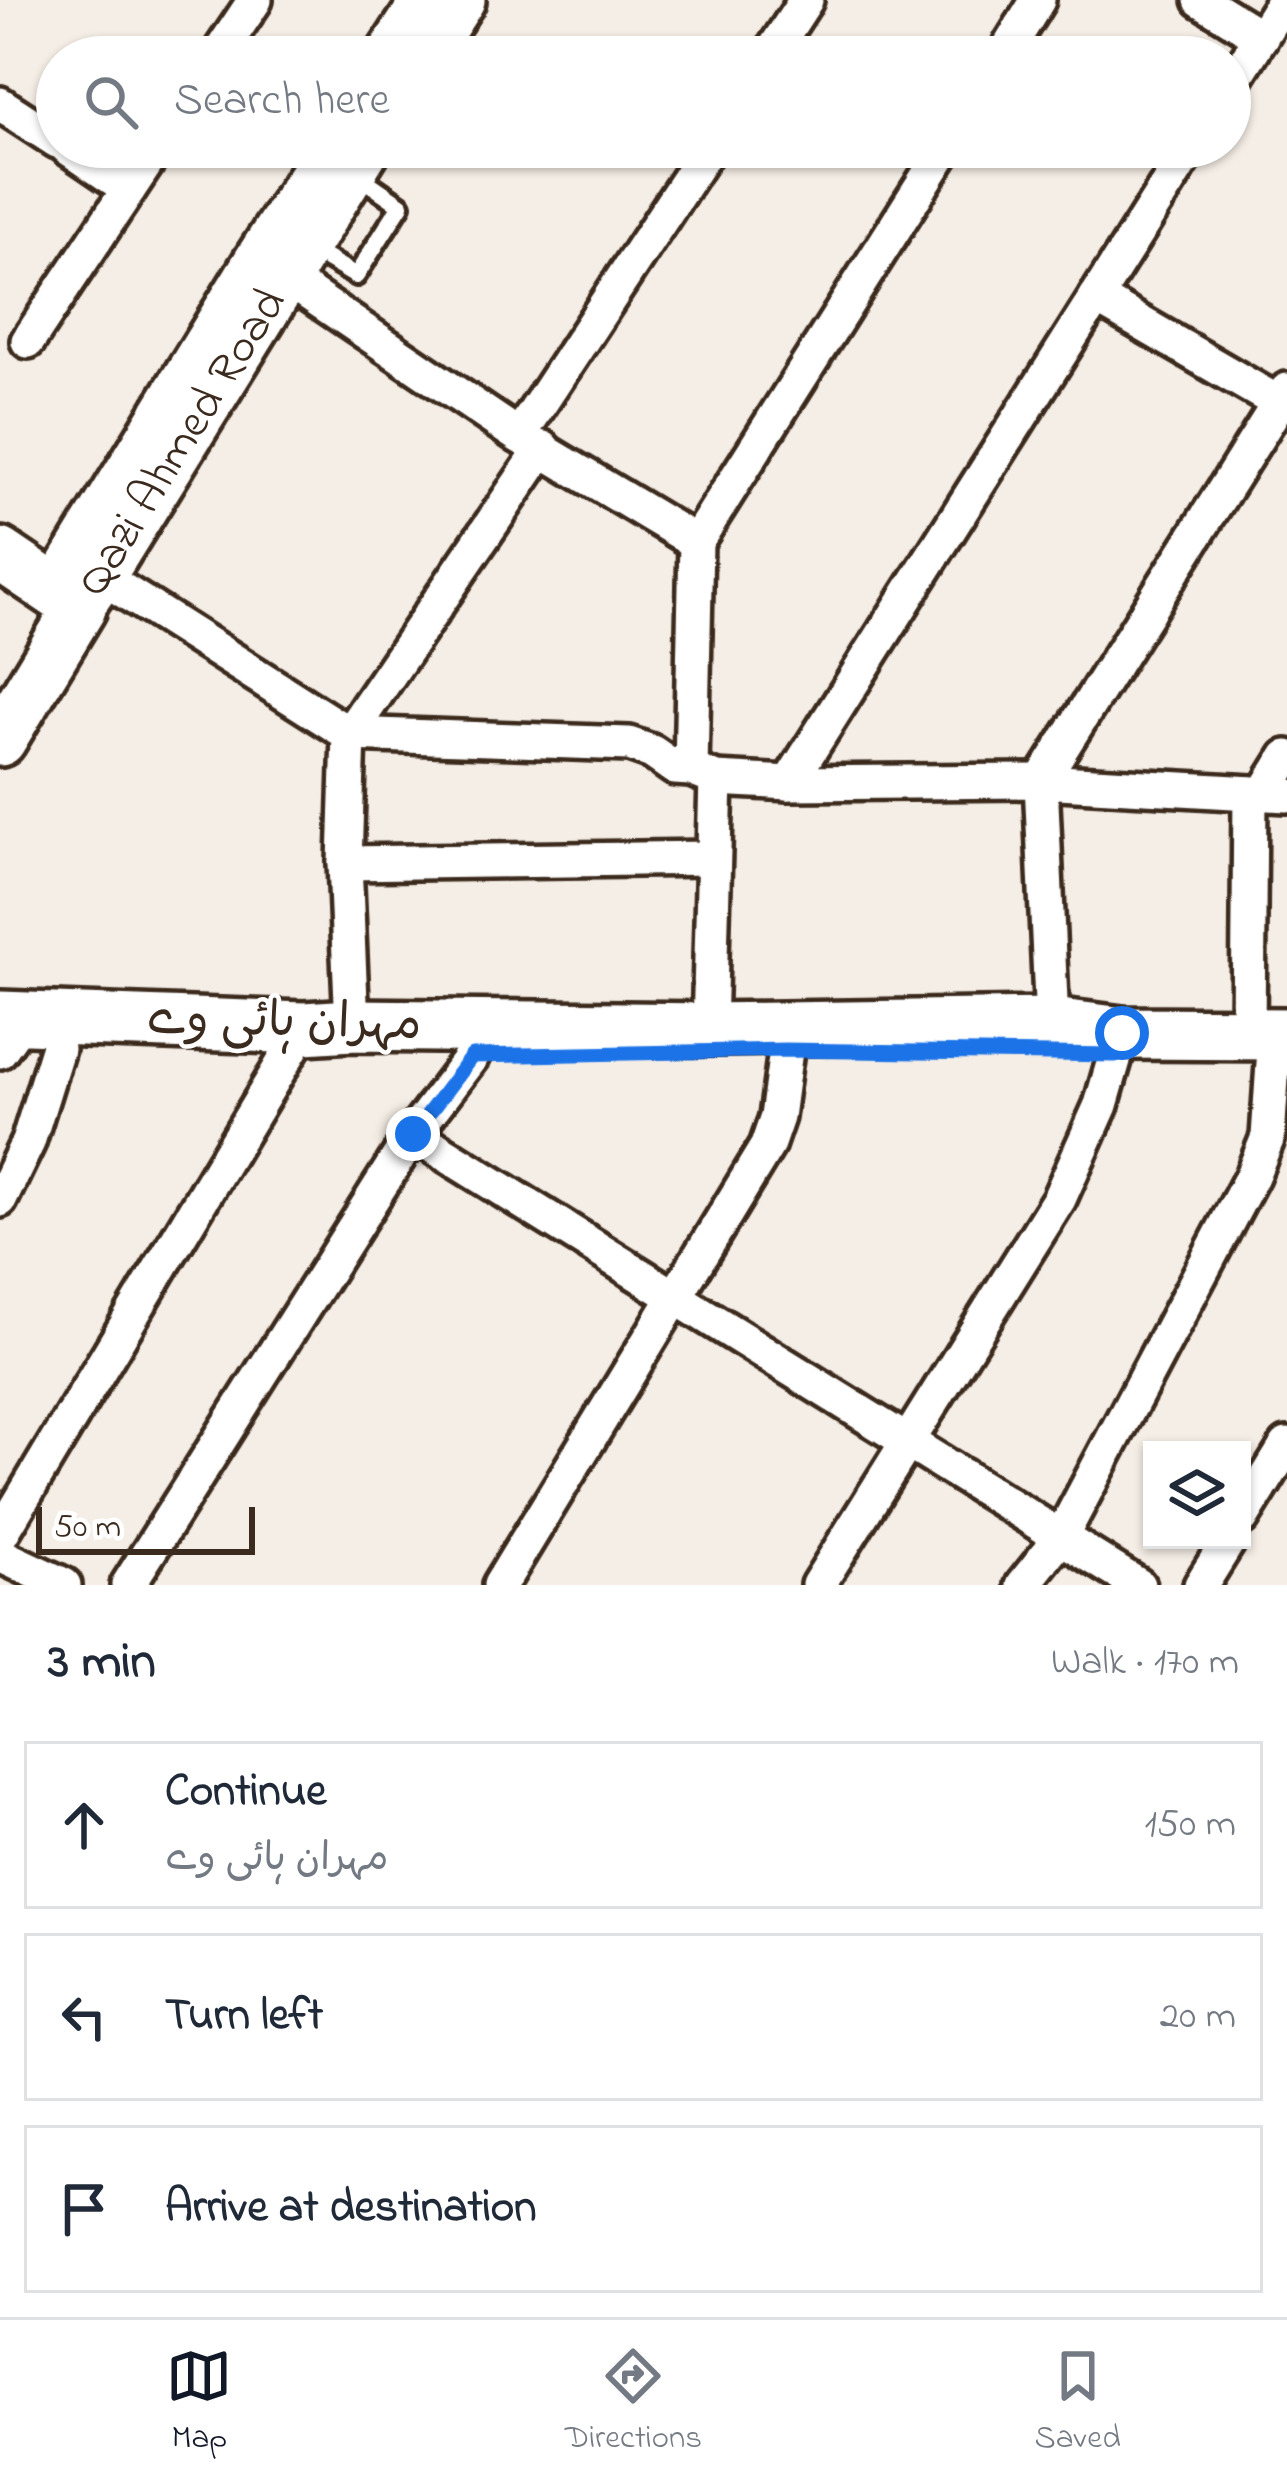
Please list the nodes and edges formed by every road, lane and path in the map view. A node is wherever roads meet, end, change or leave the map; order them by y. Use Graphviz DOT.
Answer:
graph roads {
  1 [pos="255,0"];
  2 [pos="425,0"];
  3 [pos="461,0"];
  4 [pos="806,0"];
  5 [pos="1039,0"];
  6 [pos="1201,0"];
  7 [pos="1284,0"];
  8 [pos="231,36"];
  9 [pos="402,36"];
  10 [pos="438,36"];
  11 [pos="783,36"];
  12 [pos="1016,36"];
  13 [pos="1261,37"];
  14 [pos="1251,53"];
  15 [pos="0,104"];
  16 [pos="36,127"];
  17 [pos="98,168"];
  18 [pos="144,168"];
  19 [pos="344,168"];
  20 [pos="696,168"];
  21 [pos="933,168"];
  22 [pos="1178,168"];
  23 [pos="129,189"];
  24 [pos="297,267"];
  25 [pos="1096,297"];
  26 [pos="28,341"];
  27 [pos="1283,397"];
  28 [pos="531,442"];
  29 [pos="696,542"];
  30 [pos="0,554"];
  31 [pos="57,603"];
  32 [pos="0,683"];
  33 [pos="349,734"];
  34 [pos="0,740"];
  35 [pos="1287,757"];
  36 [pos="704,774"];
  37 [pos="1041,781"];
  38 [pos="789,783"];
  39 [pos="1267,794"];
  40 [pos="712,858"];
  41 [pos="345,863"];
  42 [pos="1052,1024"];
  43 [pos="709,1029"];
  44 [pos="15,1036"];
  45 [pos="315,1036"];
  46 [pos="478,1041"];
  47 [pos="1274,1043"];
  48 [pos="1119,1044"];
  49 [pos="786,1050"];
  50 [pos="413,1134"];
  51 [pos="0,1200"];
  52 [pos="676,1298"];
  53 [pos="908,1442"];
  54 [pos="1287,1445"];
  55 [pos="1251,1503"];
  56 [pos="0,1536"];
  57 [pos="1060,1537"];
  58 [pos="1223,1549"];
  59 [pos="0,1555"];
  60 [pos="64,1585"];
  61 [pos="128,1585"];
  62 [pos="500,1585"];
  63 [pos="818,1585"];
  64 [pos="1023,1585"];
  65 [pos="1138,1585"];
  66 [pos="1201,1585"];
  1 -- 8 [label="street"];
  2 -- 9 [label="main road"];
  3 -- 10 [label="main road"];
  4 -- 11 [label="street"];
  5 -- 12 [label="street"];
  6 -- 13 [label="street"];
  7 -- 13 [label="street"];
  13 -- 14 [label="street"];
  15 -- 16 [label="street"];
  17 -- 23 [label="street"];
  18 -- 23 [label="street"];
  19 -- 24 [label="main road, Qazi Ahmed Road"];
  20 -- 28 [label="street"];
  21 -- 29 [label="street"];
  22 -- 25 [label="street"];
  23 -- 26 [label="street"];
  24 -- 28 [label="street"];
  24 -- 31 [label="main road, Qazi Ahmed Road"];
  25 -- 27 [label="street"];
  25 -- 38 [label="street"];
  27 -- 37 [label="street"];
  28 -- 29 [label="street"];
  28 -- 33 [label="street"];
  29 -- 36 [label="street"];
  30 -- 31 [label="main road"];
  31 -- 32 [label="main road, Qazi Ahmed Road"];
  31 -- 33 [label="street"];
  31 -- 34 [label="main road, Qazi Ahmed Road"];
  33 -- 36 [label="street"];
  33 -- 41 [label="street"];
  35 -- 39 [label="street"];
  36 -- 38 [label="street"];
  36 -- 40 [label="street"];
  37 -- 38 [label="street"];
  37 -- 39 [label="street"];
  37 -- 42 [label="street"];
  39 -- 47 [label="street"];
  40 -- 41 [label="street"];
  40 -- 43 [label="street"];
  41 -- 45 [label="street"];
  42 -- 43 [label="main road, مہران ہائی وے"];
  42 -- 48 [label="main road, مہران ہائی وے"];
  43 -- 46 [label="main road, مہران ہائی وے"];
  44 -- 45 [label="main road, مہران ہائی وے"];
  44 -- 51 [label="street"];
  45 -- 46 [label="main road, مہران ہائی وے"];
  45 -- 46 [label="main road, مہران ہائی وے"];
  45 -- 56 [label="street"];
  46 -- 49 [label="main road, مہران ہائی وے"];
  46 -- 50 [label="street"];
  47 -- 48 [label="main road, مہران ہائی وے"];
  47 -- 57 [label="street"];
  48 -- 49 [label="main road, مہران ہائی وے"];
  48 -- 53 [label="street"];
  49 -- 52 [label="street"];
  50 -- 52 [label="street"];
  50 -- 61 [label="street"];
  52 -- 53 [label="street"];
  52 -- 62 [label="street"];
  53 -- 57 [label="street"];
  53 -- 63 [label="street"];
  54 -- 55 [label="street"];
  57 -- 64 [label="street"];
  57 -- 65 [label="street"];
  58 -- 66 [label="street"];
  59 -- 60 [label="street"];
}
